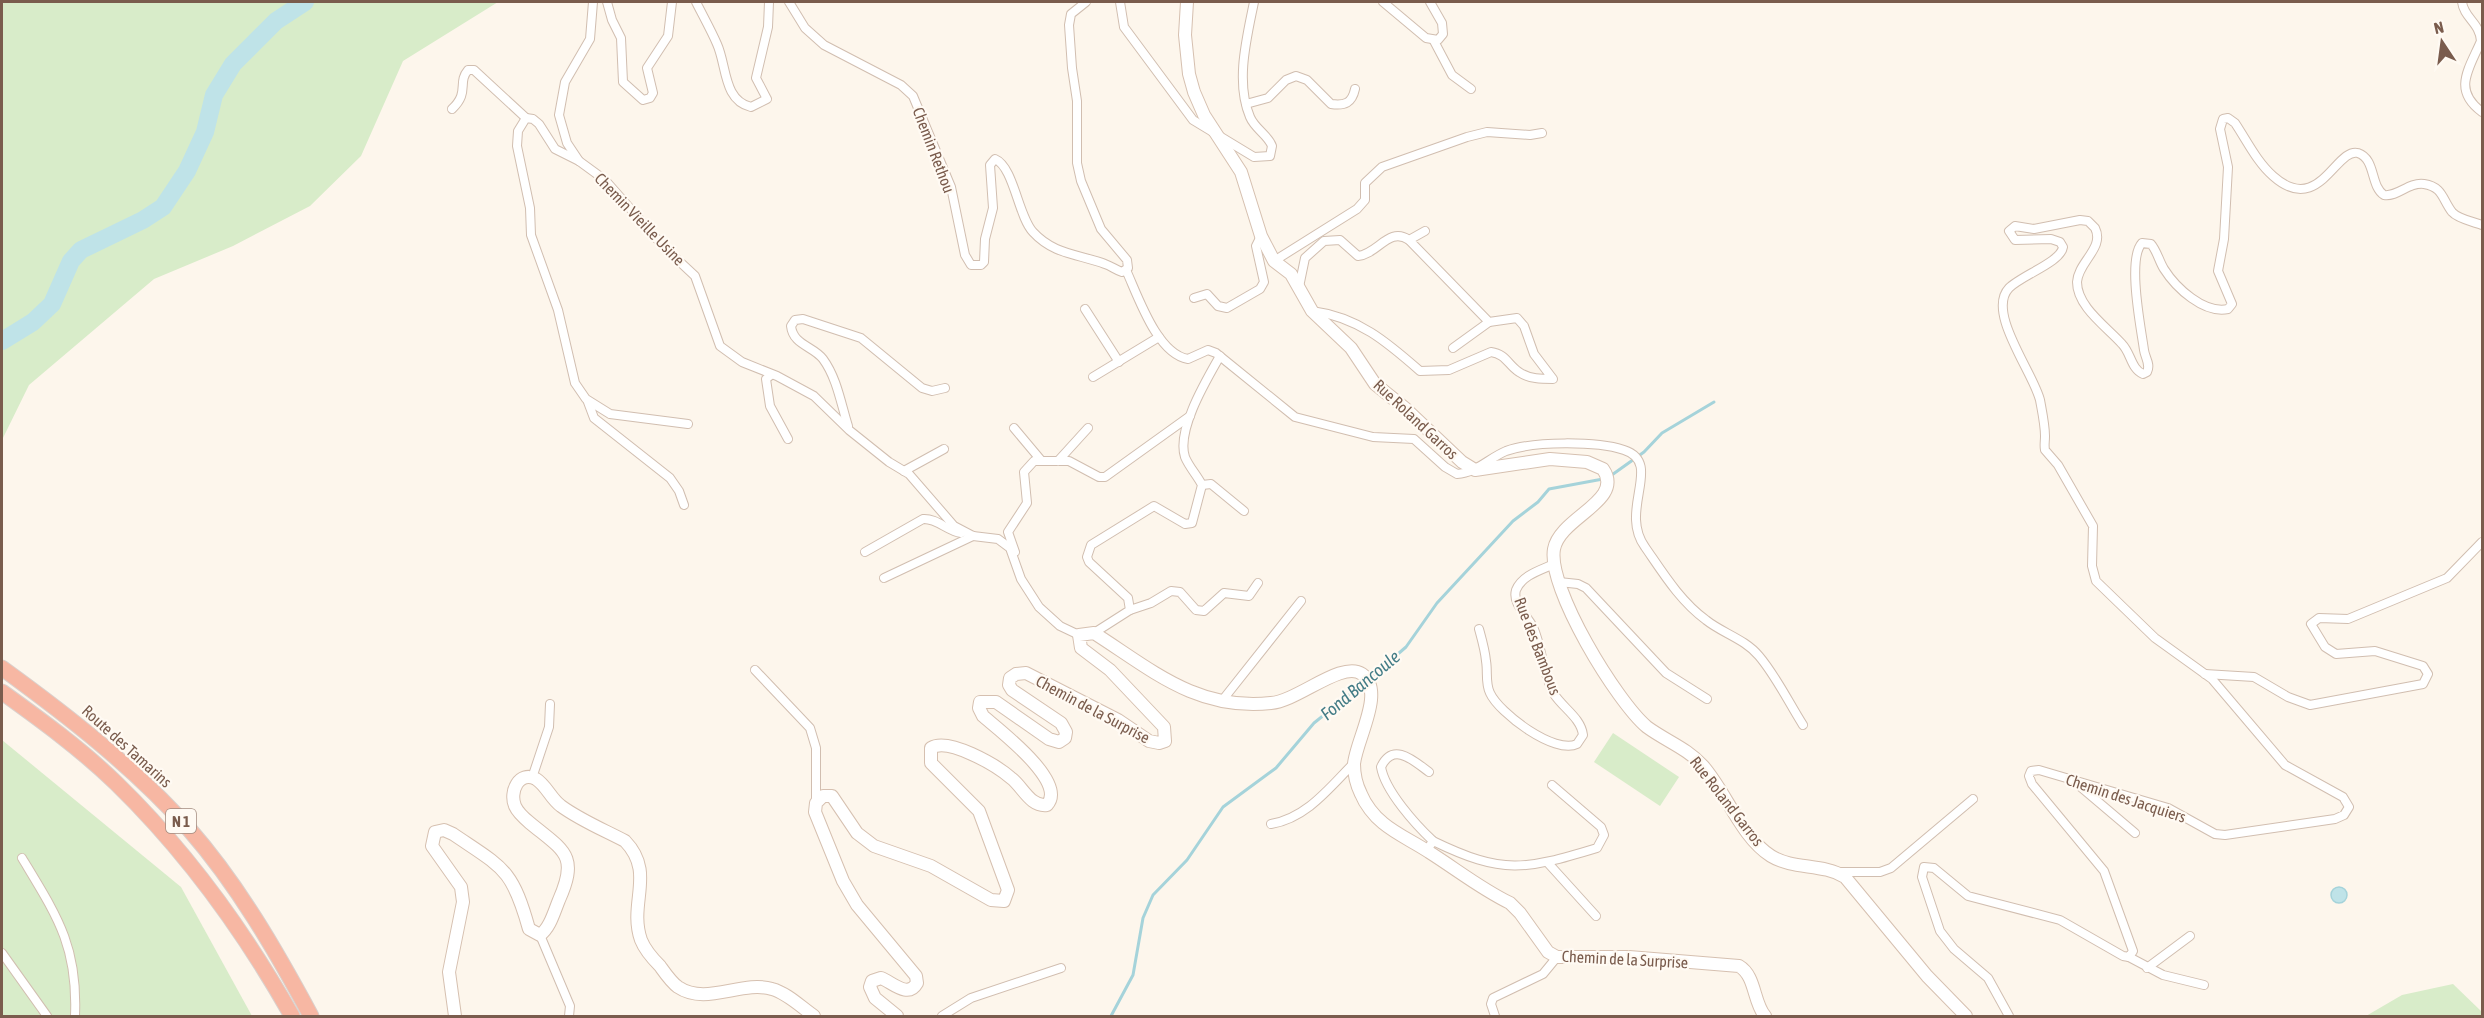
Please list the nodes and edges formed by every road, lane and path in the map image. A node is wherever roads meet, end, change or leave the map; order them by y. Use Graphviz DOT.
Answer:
graph roads {
  1 [pos="593,2"];
  2 [pos="607,2"];
  3 [pos="672,2"];
  4 [pos="696,2"];
  5 [pos="769,2"];
  6 [pos="789,2"];
  7 [pos="1086,2"];
  8 [pos="1120,2"];
  9 [pos="1187,2"];
  10 [pos="1254,2"];
  11 [pos="1383,2"];
  12 [pos="1430,2"];
  13 [pos="2462,2"];
  14 [pos="1434,41"];
  15 [pos="1355,89"];
  16 [pos="1472,89"];
  17 [pos="1246,104"];
  18 [pos="452,109"];
  19 [pos="2482,112"];
  20 [pos="526,118"];
  21 [pos="1215,132"];
  22 [pos="1542,133"];
  23 [pos="579,161"];
  24 [pos="2482,225"];
  25 [pos="1425,231"];
  26 [pos="1261,236"];
  27 [pos="1409,240"];
  28 [pos="1274,261"];
  29 [pos="1126,270"];
  30 [pos="1299,288"];
  31 [pos="1194,298"];
  32 [pos="1085,309"];
  33 [pos="1312,311"];
  34 [pos="1489,322"];
  35 [pos="1159,337"];
  36 [pos="1453,348"];
  37 [pos="1220,356"];
  38 [pos="1119,362"];
  39 [pos="771,375"];
  40 [pos="1093,377"];
  41 [pos="945,388"];
  42 [pos="586,399"];
  43 [pos="1191,416"];
  44 [pos="688,424"];
  45 [pos="1014,428"];
  46 [pos="1088,428"];
  47 [pos="849,430"];
  48 [pos="788,439"];
  49 [pos="944,448"];
  50 [pos="1040,459"];
  51 [pos="1058,460"];
  52 [pos="1475,470"];
  53 [pos="904,471"];
  54 [pos="1202,485"];
  55 [pos="684,505"];
  56 [pos="1244,511"];
  57 [pos="970,535"];
  58 [pos="2482,542"];
  59 [pos="865,552"];
  60 [pos="1016,562"];
  61 [pos="1554,564"];
  62 [pos="884,579"];
  63 [pos="1559,582"];
  64 [pos="1258,583"];
  65 [pos="1301,601"];
  66 [pos="1130,610"];
  67 [pos="1479,629"];
  68 [pos="1094,633"];
  69 [pos="1079,635"];
  70 [pos="2,668"];
  71 [pos="755,670"];
  72 [pos="2205,674"];
  73 [pos="2,692"];
  74 [pos="1707,699"];
  75 [pos="1221,702"];
  76 [pos="550,704"];
  77 [pos="1803,725"];
  78 [pos="1354,763"];
  79 [pos="1429,772"];
  80 [pos="532,778"];
  81 [pos="2073,780"];
  82 [pos="1552,785"];
  83 [pos="1972,799"];
  84 [pos="816,803"];
  85 [pos="1271,824"];
  86 [pos="2135,833"];
  87 [pos="1430,846"];
  88 [pos="22,858"];
  89 [pos="1548,863"];
  90 [pos="1837,872"];
  91 [pos="1596,916"];
  92 [pos="540,936"];
  93 [pos="2190,936"];
  94 [pos="2,953"];
  95 [pos="1557,957"];
  96 [pos="2129,957"];
  97 [pos="1061,968"];
  98 [pos="2147,968"];
  99 [pos="2204,985"];
  100 [pos="47,1017"];
  101 [pos="75,1017"];
  102 [pos="292,1017"];
  103 [pos="311,1017"];
  104 [pos="455,1017"];
  105 [pos="569,1017"];
  106 [pos="814,1017"];
  107 [pos="897,1017"];
  108 [pos="942,1017"];
  109 [pos="1495,1017"];
  110 [pos="1765,1017"];
  111 [pos="1966,1017"];
  112 [pos="2009,1017"];
  1 -- 23 [label="street"];
  2 -- 3 [label="street"];
  4 -- 5 [label="street"];
  6 -- 29 [label="street, Chemin Rethou"];
  7 -- 29 [label="street"];
  8 -- 21 [label="street"];
  9 -- 21 [label="main road, Rue Roland Garros"];
  10 -- 17 [label="street"];
  11 -- 14 [label="street"];
  12 -- 14 [label="street"];
  13 -- 19 [label="street"];
  14 -- 16 [label="street"];
  15 -- 17 [label="street"];
  17 -- 21 [label="street"];
  18 -- 20 [label="street, Chemin Vieille Usine"];
  20 -- 23 [label="street, Chemin Vieille Usine"];
  20 -- 42 [label="street"];
  21 -- 26 [label="main road, Rue Roland Garros"];
  22 -- 28 [label="street"];
  23 -- 39 [label="street, Chemin Vieille Usine"];
  24 -- 72 [label="street"];
  25 -- 27 [label="street"];
  26 -- 28 [label="main road, Rue Roland Garros"];
  26 -- 31 [label="street, Rue Roland Garros"];
  27 -- 30 [label="street"];
  27 -- 34 [label="street"];
  28 -- 30 [label="main road, Rue Roland Garros"];
  29 -- 35 [label="street"];
  30 -- 33 [label="main road, Rue Roland Garros"];
  32 -- 38 [label="street"];
  33 -- 34 [label="street"];
  33 -- 52 [label="main road, Rue Roland Garros"];
  34 -- 36 [label="street"];
  35 -- 37 [label="street"];
  35 -- 38 [label="street"];
  37 -- 43 [label="street"];
  37 -- 52 [label="street"];
  38 -- 40 [label="street"];
  39 -- 47 [label="street, Chemin Vieille Usine"];
  39 -- 48 [label="street"];
  41 -- 47 [label="street"];
  42 -- 44 [label="street"];
  42 -- 55 [label="street"];
  43 -- 51 [label="street"];
  43 -- 54 [label="street"];
  45 -- 50 [label="street"];
  46 -- 51 [label="street"];
  47 -- 53 [label="street, Chemin Vieille Usine"];
  49 -- 53 [label="street"];
  50 -- 51 [label="street"];
  50 -- 60 [label="street"];
  52 -- 61 [label="main road, Rue Roland Garros"];
  52 -- 77 [label="street"];
  53 -- 57 [label="street, Chemin Vieille Usine"];
  54 -- 56 [label="street"];
  54 -- 66 [label="street"];
  57 -- 59 [label="street, Chemin Vieille Usine"];
  57 -- 60 [label="street, Chemin Vieille Usine"];
  57 -- 62 [label="street"];
  58 -- 72 [label="street"];
  60 -- 69 [label="street, Chemin Vieille Usine"];
  61 -- 63 [label="main road, Rue Roland Garros"];
  61 -- 67 [label="street, Rue des Bambous"];
  63 -- 74 [label="street"];
  63 -- 90 [label="main road, Rue Roland Garros"];
  64 -- 66 [label="street"];
  65 -- 75 [label="street"];
  66 -- 68 [label="street"];
  68 -- 69 [label="main road"];
  68 -- 75 [label="main road, Chemin de la Surprise"];
  69 -- 84 [label="main road, Chemin de la Surprise"];
  70 -- 103 [label="highway, Route des Tamarins / N 1"];
  71 -- 84 [label="street"];
  72 -- 81 [label="street, Chemin des Jacquiers"];
  73 -- 102 [label="highway, N 1"];
  75 -- 78 [label="main road, Chemin de la Surprise"];
  76 -- 80 [label="street"];
  78 -- 85 [label="street"];
  78 -- 87 [label="main road, Chemin de la Surprise"];
  79 -- 87 [label="street"];
  80 -- 92 [label="main road"];
  80 -- 106 [label="main road"];
  81 -- 86 [label="street"];
  81 -- 96 [label="street, Chemin des Jacquiers"];
  82 -- 89 [label="street"];
  83 -- 90 [label="street"];
  84 -- 107 [label="main road"];
  87 -- 89 [label="street"];
  87 -- 95 [label="main road, Chemin de la Surprise"];
  88 -- 101 [label="street"];
  89 -- 91 [label="street"];
  90 -- 111 [label="main road"];
  92 -- 104 [label="main road"];
  92 -- 105 [label="street"];
  93 -- 98 [label="street"];
  94 -- 100 [label="street"];
  95 -- 109 [label="street"];
  95 -- 110 [label="main road, Chemin de la Surprise"];
  96 -- 98 [label="street"];
  96 -- 112 [label="street"];
  97 -- 108 [label="street"];
  98 -- 99 [label="street"];
}
